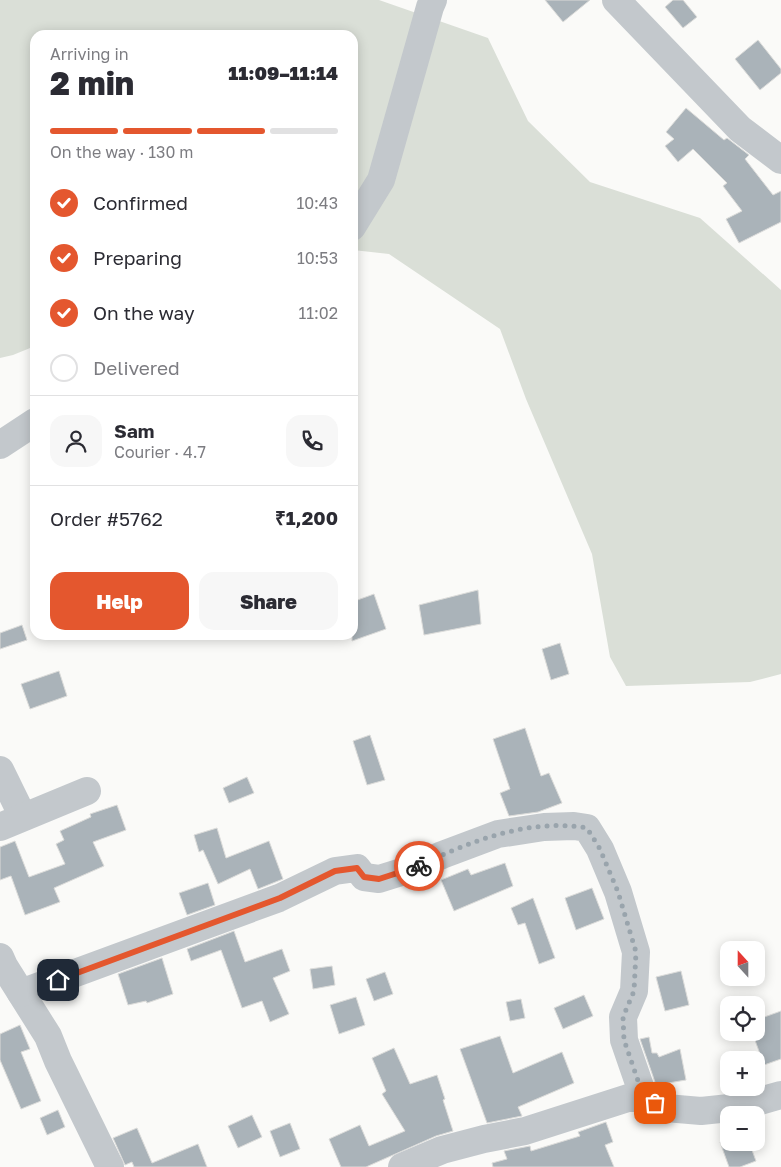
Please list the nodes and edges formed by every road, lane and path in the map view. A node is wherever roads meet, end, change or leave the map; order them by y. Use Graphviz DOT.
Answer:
graph roads {
  1 [pos="433,0"];
  2 [pos="616,0"];
  3 [pos="781,160"];
  4 [pos="358,217"];
  5 [pos="30,425"];
  6 [pos="0,444"];
  7 [pos="0,770"];
  8 [pos="86,791"];
  9 [pos="11,822"];
  10 [pos="0,958"];
  11 [pos="20,993"];
  12 [pos="781,1095"];
  13 [pos="644,1098"];
  14 [pos="110,1167"];
  15 [pos="402,1167"];
  1 -- 4 [label="street"];
  2 -- 3 [label="street"];
  5 -- 6 [label="street"];
  7 -- 9 [label="street"];
  8 -- 9 [label="street"];
  10 -- 11 [label="street"];
  11 -- 13 [label="street"];
  11 -- 14 [label="street"];
  12 -- 13 [label="street"];
  13 -- 15 [label="street"];
}
